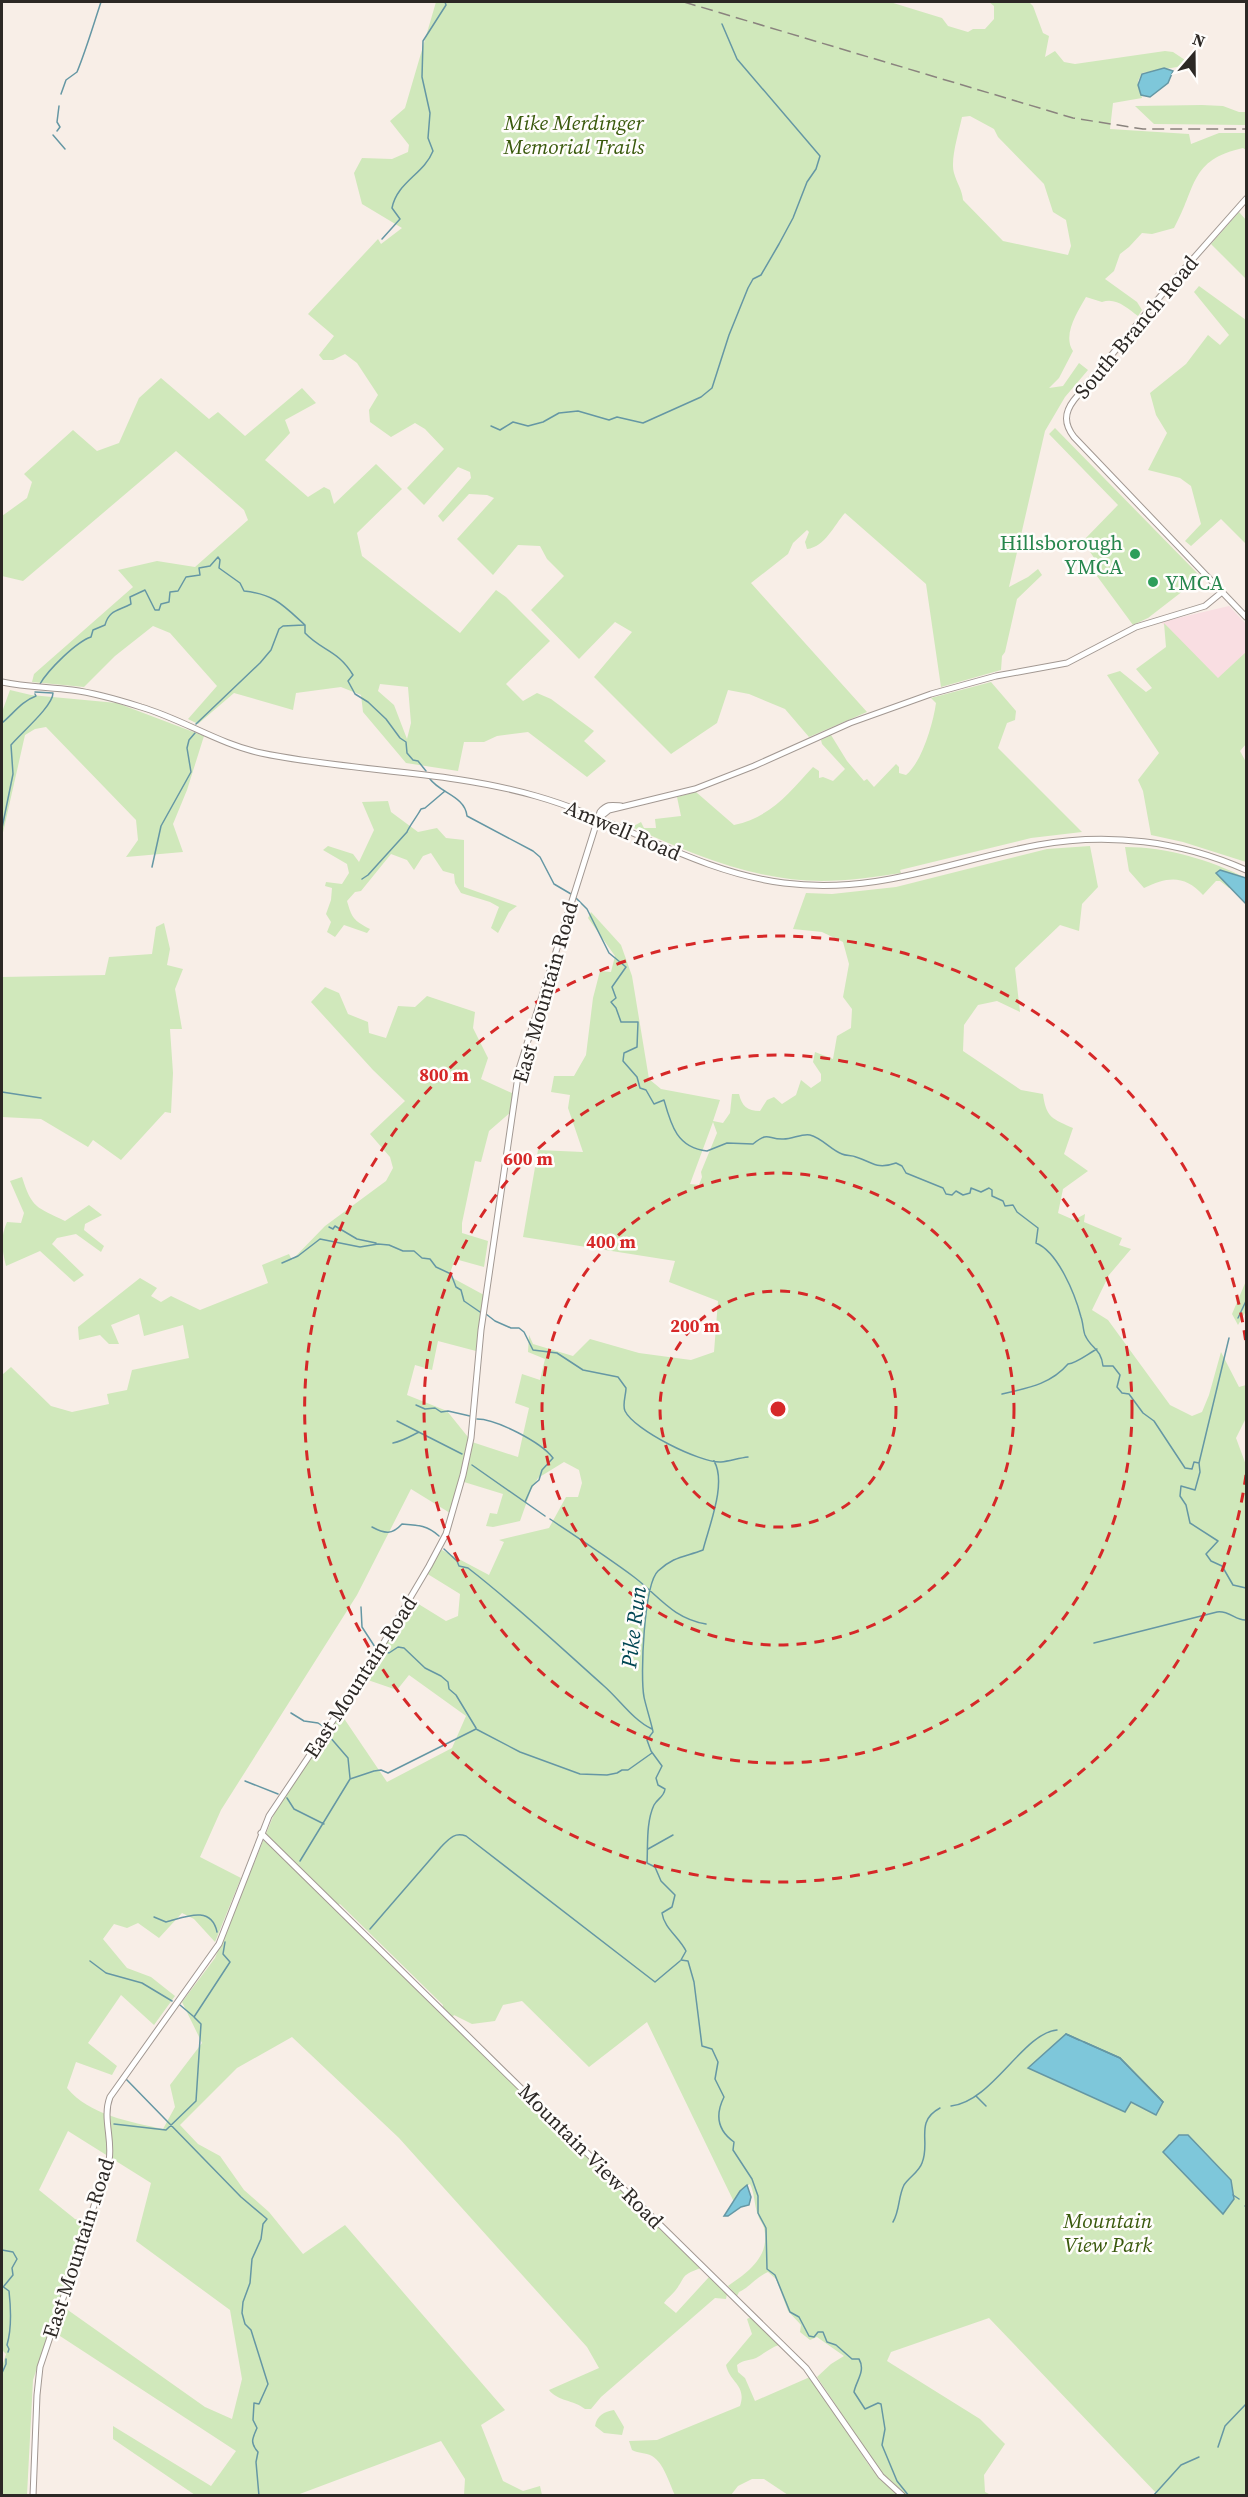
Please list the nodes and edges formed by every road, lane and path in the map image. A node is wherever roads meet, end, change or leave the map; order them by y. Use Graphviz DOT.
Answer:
graph roads {
  1 [pos="1246,199"];
  2 [pos="1222,592"];
  3 [pos="1246,617"];
  4 [pos="2,682"];
  5 [pos="618,807"];
  6 [pos="599,818"];
  7 [pos="618,826"];
  8 [pos="1246,870"];
  9 [pos="261,1833"];
  10 [pos="33,2496"];
  11 [pos="903,2496"];
  1 -- 2 [label="street, South Branch Road"];
  2 -- 3 [label="street, South Branch Road"];
  2 -- 5 [label="street"];
  4 -- 6 [label="street, Amwell Road"];
  5 -- 6 [label="street"];
  5 -- 7 [label="street"];
  6 -- 7 [label="street, Amwell Road"];
  6 -- 9 [label="street, East Mountain Road"];
  7 -- 8 [label="street, Amwell Road"];
  9 -- 10 [label="street, East Mountain Road"];
  9 -- 11 [label="street, Mountain View Road"];
}
